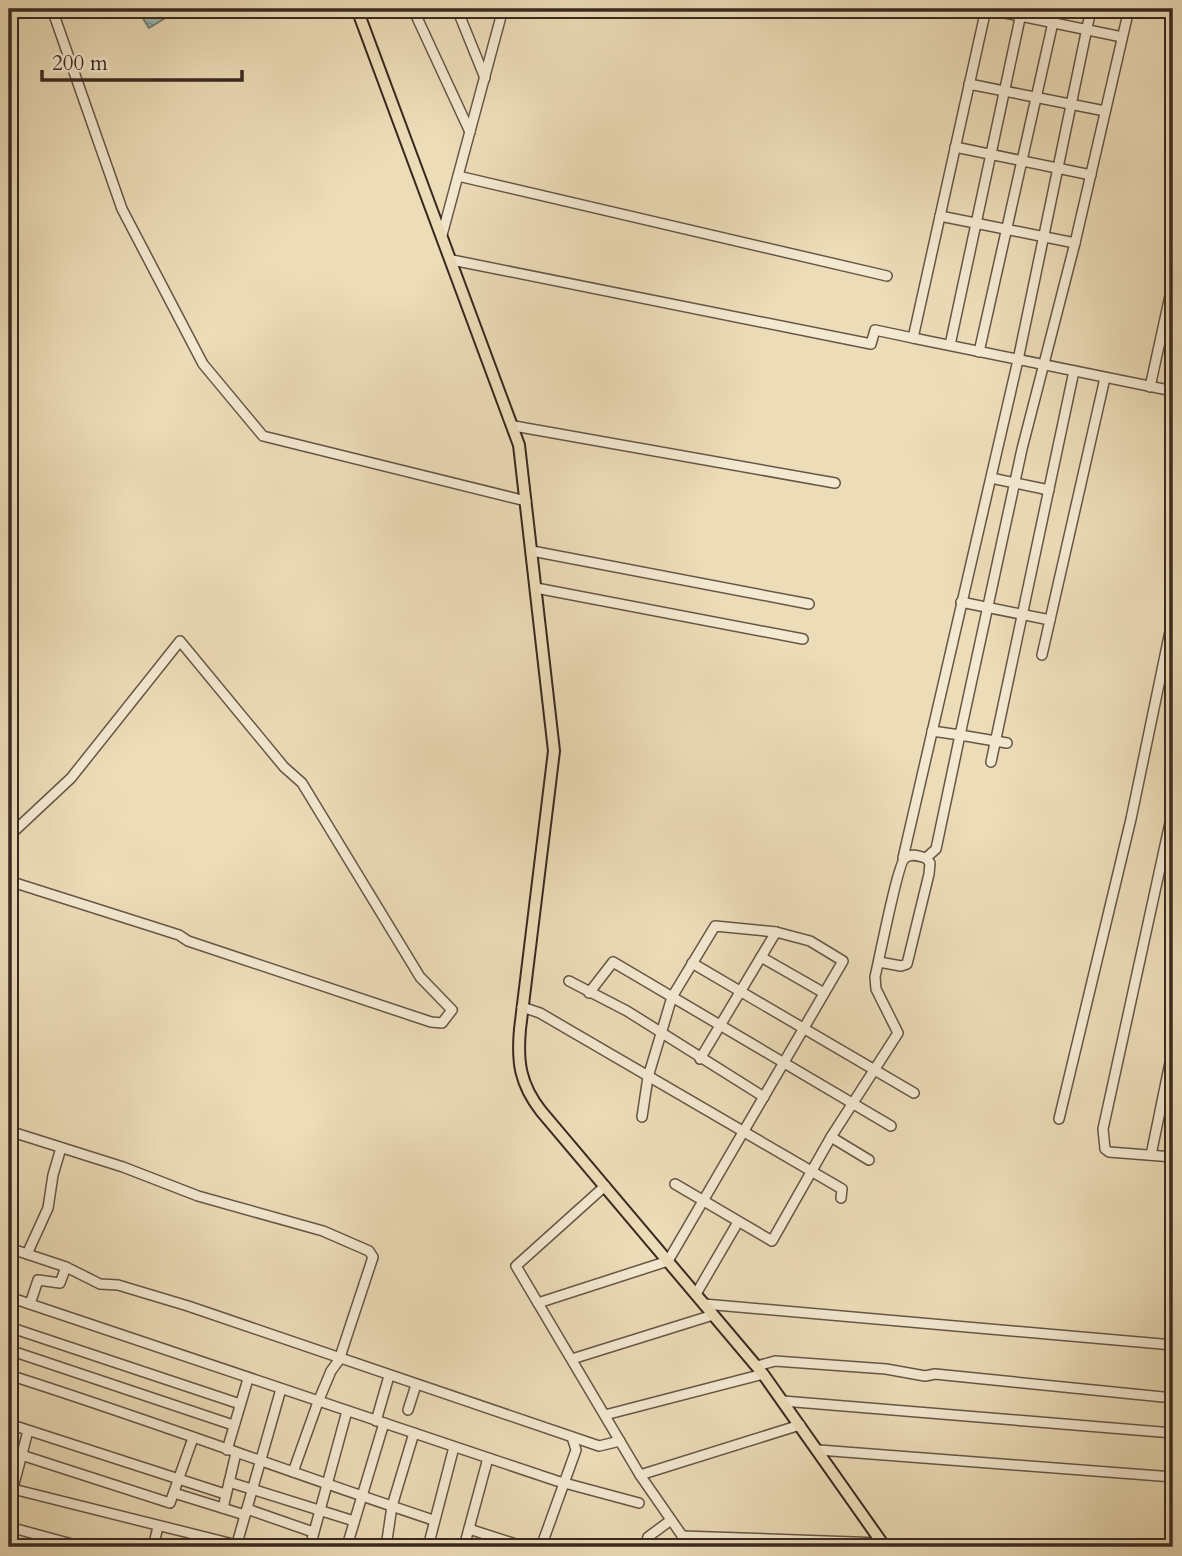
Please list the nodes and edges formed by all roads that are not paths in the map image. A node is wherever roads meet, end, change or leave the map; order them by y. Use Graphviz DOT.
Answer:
graph roads {
  1 [pos="357,9"];
  2 [pos="413,9"];
  3 [pos="457,9"];
  4 [pos="503,9"];
  5 [pos="1056,9"];
  6 [pos="1091,9"];
  7 [pos="1129,9"];
  8 [pos="53,12"];
  9 [pos="1021,13"];
  10 [pos="1053,24"];
  11 [pos="1087,31"];
  12 [pos="1122,37"];
  13 [pos="485,78"];
  14 [pos="969,83"];
  15 [pos="1005,90"];
  16 [pos="1037,96"];
  17 [pos="1072,103"];
  18 [pos="1105,111"];
  19 [pos="470,132"];
  20 [pos="955,147"];
  21 [pos="991,154"];
  22 [pos="1023,161"];
  23 [pos="1059,168"];
  24 [pos="1091,174"];
  25 [pos="458,176"];
  26 [pos="940,216"];
  27 [pos="977,224"];
  28 [pos="1008,230"];
  29 [pos="442,235"];
  30 [pos="1043,237"];
  31 [pos="1075,243"];
  32 [pos="452,260"];
  33 [pos="887,276"];
  34 [pos="1173,282"];
  35 [pos="914,338"];
  36 [pos="950,345"];
  37 [pos="979,352"];
  38 [pos="1018,360"];
  39 [pos="1042,365"];
  40 [pos="1074,371"];
  41 [pos="1105,378"];
  42 [pos="1150,387"];
  43 [pos="1173,391"];
  44 [pos="514,426"];
  45 [pos="991,478"];
  46 [pos="1015,483"];
  47 [pos="835,484"];
  48 [pos="1049,490"];
  49 [pos="526,501"];
  50 [pos="532,551"];
  51 [pos="536,588"];
  52 [pos="961,602"];
  53 [pos="809,604"];
  54 [pos="988,608"];
  55 [pos="1022,615"];
  56 [pos="1173,617"];
  57 [pos="1050,620"];
  58 [pos="803,639"];
  59 [pos="1042,655"];
  60 [pos="932,731"];
  61 [pos="960,735"];
  62 [pos="996,741"];
  63 [pos="1007,743"];
  64 [pos="991,762"];
  65 [pos="1173,809"];
  66 [pos="9,836"];
  67 [pos="926,858"];
  68 [pos="903,859"];
  69 [pos="9,881"];
  70 [pos="776,932"];
  71 [pos="761,957"];
  72 [pos="879,962"];
  73 [pos="692,963"];
  74 [pos="569,981"];
  75 [pos="740,991"];
  76 [pos="589,993"];
  77 [pos="824,993"];
  78 [pos="672,997"];
  79 [pos="522,1007"];
  80 [pos="720,1025"];
  81 [pos="804,1028"];
  82 [pos="660,1033"];
  83 [pos="1173,1048"];
  84 [pos="700,1059"];
  85 [pos="784,1063"];
  86 [pos="874,1069"];
  87 [pos="648,1077"];
  88 [pos="914,1093"];
  89 [pos="764,1097"];
  90 [pos="854,1104"];
  91 [pos="642,1117"];
  92 [pos="1059,1119"];
  93 [pos="891,1126"];
  94 [pos="9,1131"];
  95 [pos="743,1132"];
  96 [pos="831,1137"];
  97 [pos="61,1148"];
  98 [pos="1151,1156"];
  99 [pos="1173,1157"];
  100 [pos="869,1160"];
  101 [pos="811,1172"];
  102 [pos="675,1184"];
  103 [pos="605,1186"];
  104 [pos="841,1198"];
  105 [pos="703,1200"];
  106 [pos="738,1222"];
  107 [pos="9,1248"];
  108 [pos="27,1254"];
  109 [pos="668,1261"];
  110 [pos="66,1267"];
  111 [pos="696,1294"];
  112 [pos="9,1297"];
  113 [pos="538,1303"];
  114 [pos="30,1304"];
  115 [pos="704,1304"];
  116 [pos="713,1315"];
  117 [pos="9,1327"];
  118 [pos="1173,1345"];
  119 [pos="9,1350"];
  120 [pos="572,1359"];
  121 [pos="339,1360"];
  122 [pos="760,1370"];
  123 [pos="9,1374"];
  124 [pos="389,1376"];
  125 [pos="248,1378"];
  126 [pos="416,1385"];
  127 [pos="281,1390"];
  128 [pos="1173,1398"];
  129 [pos="783,1401"];
  130 [pos="318,1402"];
  131 [pos="240,1404"];
  132 [pos="408,1410"];
  133 [pos="347,1411"];
  134 [pos="605,1415"];
  135 [pos="380,1422"];
  136 [pos="9,1424"];
  137 [pos="233,1425"];
  138 [pos="800,1425"];
  139 [pos="28,1431"];
  140 [pos="414,1433"];
  141 [pos="1173,1433"];
  142 [pos="572,1437"];
  143 [pos="193,1438"];
  144 [pos="620,1441"];
  145 [pos="454,1447"];
  146 [pos="818,1450"];
  147 [pos="9,1451"];
  148 [pos="232,1452"];
  149 [pos="20,1454"];
  150 [pos="488,1458"];
  151 [pos="261,1462"];
  152 [pos="293,1472"];
  153 [pos="640,1475"];
  154 [pos="1173,1477"];
  155 [pos="178,1480"];
  156 [pos="229,1482"];
  157 [pos="327,1483"];
  158 [pos="564,1483"];
  159 [pos="10,1488"];
  160 [pos="253,1491"];
  161 [pos="174,1493"];
  162 [pos="225,1494"];
  163 [pos="362,1494"];
  164 [pos="9,1503"];
  165 [pos="639,1503"];
  166 [pos="392,1506"];
  167 [pos="223,1508"];
  168 [pos="320,1511"];
  169 [pos="246,1512"];
  170 [pos="433,1520"];
  171 [pos="671,1520"];
  172 [pos="354,1521"];
  173 [pos="9,1527"];
  174 [pos="158,1527"];
  175 [pos="469,1529"];
  176 [pos="313,1532"];
  177 [pos="503,1543"];
  178 [pos="686,1543"];
  179 [pos="883,1545"];
  180 [pos="83,1547"];
  181 [pos="153,1547"];
  182 [pos="239,1547"];
  183 [pos="310,1547"];
  184 [pos="337,1547"];
  185 [pos="350,1547"];
  186 [pos="386,1547"];
  187 [pos="428,1547"];
  188 [pos="464,1547"];
  189 [pos="525,1547"];
  190 [pos="541,1547"];
  191 [pos="645,1547"];
  1 -- 29 [label="main road"];
  2 -- 19 [label="street"];
  3 -- 13 [label="street"];
  4 -- 13 [label="street"];
  5 -- 10 [label="street"];
  6 -- 11 [label="street"];
  7 -- 12 [label="street"];
  8 -- 49 [label="street"];
  9 -- 10 [label="street"];
  9 -- 14 [label="street"];
  9 -- 15 [label="street"];
  10 -- 11 [label="street"];
  10 -- 16 [label="street"];
  11 -- 12 [label="street"];
  11 -- 17 [label="street"];
  12 -- 18 [label="street"];
  13 -- 19 [label="street"];
  14 -- 15 [label="street"];
  14 -- 20 [label="street"];
  15 -- 16 [label="street"];
  15 -- 21 [label="street"];
  16 -- 17 [label="street"];
  16 -- 22 [label="street"];
  17 -- 18 [label="street"];
  17 -- 23 [label="street"];
  18 -- 24 [label="street"];
  19 -- 25 [label="street"];
  20 -- 21 [label="street"];
  20 -- 26 [label="street"];
  21 -- 22 [label="street"];
  21 -- 27 [label="street"];
  22 -- 23 [label="street"];
  22 -- 28 [label="street"];
  23 -- 24 [label="street"];
  23 -- 30 [label="street"];
  24 -- 31 [label="street"];
  25 -- 29 [label="street"];
  25 -- 33 [label="street"];
  26 -- 27 [label="street"];
  26 -- 35 [label="street"];
  27 -- 28 [label="street"];
  27 -- 36 [label="street"];
  28 -- 30 [label="street"];
  28 -- 37 [label="street"];
  29 -- 32 [label="main road"];
  30 -- 31 [label="street"];
  30 -- 38 [label="street"];
  31 -- 39 [label="street"];
  32 -- 35 [label="street"];
  32 -- 44 [label="main road"];
  34 -- 42 [label="street"];
  35 -- 36 [label="street"];
  36 -- 37 [label="street"];
  37 -- 38 [label="street"];
  38 -- 39 [label="street"];
  38 -- 45 [label="street"];
  39 -- 40 [label="street"];
  39 -- 46 [label="street"];
  40 -- 41 [label="street"];
  40 -- 48 [label="street"];
  41 -- 42 [label="street"];
  41 -- 57 [label="street"];
  42 -- 43 [label="street"];
  44 -- 47 [label="street"];
  44 -- 49 [label="main road"];
  45 -- 46 [label="street"];
  45 -- 52 [label="street"];
  46 -- 48 [label="street"];
  46 -- 54 [label="street"];
  48 -- 55 [label="street"];
  49 -- 50 [label="main road"];
  50 -- 51 [label="main road"];
  50 -- 53 [label="street"];
  51 -- 58 [label="street"];
  51 -- 79 [label="main road"];
  52 -- 54 [label="street"];
  52 -- 60 [label="street"];
  54 -- 55 [label="street"];
  54 -- 61 [label="street"];
  55 -- 57 [label="street"];
  55 -- 62 [label="street"];
  56 -- 92 [label="street"];
  57 -- 59 [label="street"];
  60 -- 61 [label="street"];
  60 -- 68 [label="street"];
  61 -- 62 [label="street"];
  61 -- 67 [label="street"];
  62 -- 63 [label="street"];
  62 -- 64 [label="street"];
  65 -- 98 [label="street"];
  66 -- 69 [label="street"];
  67 -- 68 [label="street"];
  67 -- 72 [label="street"];
  68 -- 72 [label="street"];
  70 -- 71 [label="street"];
  70 -- 73 [label="street"];
  70 -- 77 [label="street"];
  71 -- 75 [label="street"];
  71 -- 77 [label="street"];
  72 -- 86 [label="street"];
  73 -- 75 [label="street"];
  73 -- 78 [label="street"];
  74 -- 76 [label="street"];
  75 -- 80 [label="street"];
  75 -- 81 [label="street"];
  76 -- 78 [label="street"];
  76 -- 82 [label="street"];
  77 -- 81 [label="street"];
  78 -- 80 [label="street"];
  78 -- 82 [label="street"];
  79 -- 87 [label="street"];
  79 -- 103 [label="main road"];
  80 -- 84 [label="street"];
  80 -- 85 [label="street"];
  81 -- 85 [label="street"];
  81 -- 86 [label="street"];
  82 -- 84 [label="street"];
  82 -- 87 [label="street"];
  83 -- 98 [label="street"];
  84 -- 89 [label="street"];
  85 -- 89 [label="street"];
  85 -- 90 [label="street"];
  86 -- 88 [label="street"];
  86 -- 90 [label="street"];
  87 -- 91 [label="street"];
  87 -- 95 [label="street"];
  89 -- 95 [label="street"];
  90 -- 93 [label="street"];
  90 -- 96 [label="street"];
  94 -- 97 [label="street"];
  95 -- 101 [label="street"];
  95 -- 105 [label="street"];
  96 -- 100 [label="street"];
  96 -- 101 [label="street"];
  97 -- 108 [label="street"];
  97 -- 121 [label="street"];
  98 -- 99 [label="street"];
  101 -- 104 [label="street"];
  101 -- 106 [label="street"];
  102 -- 105 [label="street"];
  103 -- 109 [label="main road"];
  103 -- 113 [label="street"];
  105 -- 106 [label="street"];
  105 -- 109 [label="street"];
  106 -- 111 [label="street"];
  107 -- 108 [label="street"];
  108 -- 110 [label="street"];
  109 -- 111 [label="main road"];
  109 -- 113 [label="street"];
  110 -- 114 [label="street"];
  110 -- 121 [label="street"];
  111 -- 115 [label="main road"];
  112 -- 114 [label="street"];
  113 -- 120 [label="street"];
  114 -- 125 [label="street"];
  115 -- 116 [label="main road"];
  115 -- 118 [label="street"];
  116 -- 120 [label="street"];
  116 -- 122 [label="main road"];
  117 -- 131 [label="street"];
  119 -- 137 [label="street"];
  120 -- 134 [label="street"];
  121 -- 124 [label="street"];
  121 -- 130 [label="street"];
  122 -- 128 [label="street"];
  122 -- 129 [label="main road"];
  122 -- 134 [label="street"];
  123 -- 143 [label="street"];
  124 -- 126 [label="street"];
  124 -- 135 [label="street"];
  125 -- 127 [label="street"];
  125 -- 131 [label="street"];
  126 -- 132 [label="street"];
  126 -- 142 [label="street"];
  127 -- 130 [label="street"];
  127 -- 151 [label="street"];
  129 -- 138 [label="main road"];
  129 -- 141 [label="street"];
  130 -- 133 [label="street"];
  130 -- 152 [label="street"];
  131 -- 137 [label="street"];
  133 -- 135 [label="street"];
  133 -- 157 [label="street"];
  134 -- 144 [label="street"];
  135 -- 140 [label="street"];
  135 -- 163 [label="street"];
  136 -- 139 [label="street"];
  137 -- 148 [label="street"];
  138 -- 146 [label="main road"];
  138 -- 153 [label="street"];
  139 -- 149 [label="street"];
  139 -- 155 [label="street"];
  140 -- 145 [label="street"];
  140 -- 166 [label="street"];
  142 -- 144 [label="street"];
  142 -- 158 [label="street"];
  143 -- 148 [label="street"];
  143 -- 155 [label="street"];
  144 -- 153 [label="street"];
  145 -- 150 [label="street"];
  145 -- 170 [label="street"];
  146 -- 154 [label="street"];
  146 -- 179 [label="main road"];
  147 -- 149 [label="street"];
  148 -- 151 [label="street"];
  148 -- 156 [label="street"];
  149 -- 159 [label="street"];
  149 -- 161 [label="street"];
  150 -- 158 [label="street"];
  150 -- 175 [label="street"];
  151 -- 152 [label="street"];
  151 -- 160 [label="street"];
  152 -- 157 [label="street"];
  153 -- 171 [label="street"];
  155 -- 161 [label="street"];
  155 -- 162 [label="street"];
  156 -- 160 [label="street"];
  156 -- 162 [label="street"];
  157 -- 163 [label="street"];
  157 -- 168 [label="street"];
  158 -- 165 [label="street"];
  158 -- 190 [label="street"];
  159 -- 164 [label="street"];
  159 -- 174 [label="street"];
  160 -- 168 [label="street"];
  160 -- 169 [label="street"];
  161 -- 167 [label="street"];
  162 -- 167 [label="street"];
  163 -- 166 [label="street"];
  163 -- 172 [label="street"];
  166 -- 170 [label="street"];
  166 -- 186 [label="street"];
  167 -- 169 [label="street"];
  168 -- 172 [label="street"];
  168 -- 176 [label="street"];
  169 -- 176 [label="street"];
  169 -- 182 [label="street"];
  170 -- 187 [label="street"];
  171 -- 178 [label="street"];
  171 -- 191 [label="street"];
  172 -- 185 [label="street"];
  173 -- 180 [label="street"];
  174 -- 181 [label="street"];
  174 -- 182 [label="street"];
  175 -- 177 [label="street"];
  175 -- 188 [label="street"];
  176 -- 183 [label="street"];
  177 -- 189 [label="street"];
  178 -- 179 [label="street"];
  184 -- 185 [label="street"];
}
